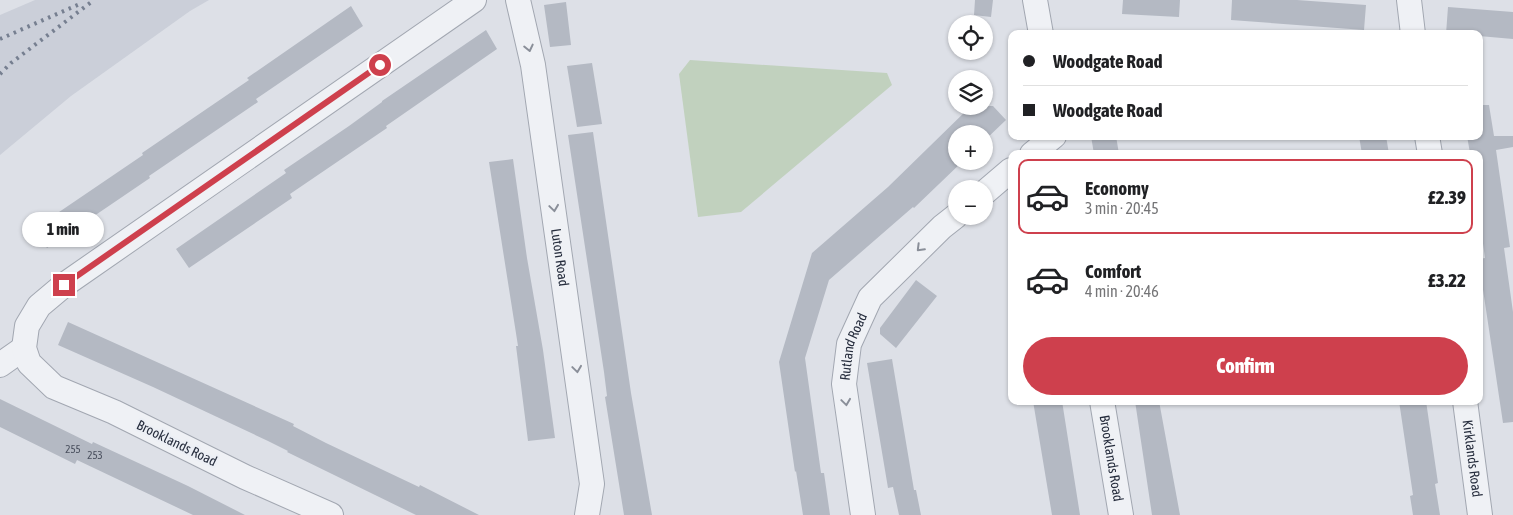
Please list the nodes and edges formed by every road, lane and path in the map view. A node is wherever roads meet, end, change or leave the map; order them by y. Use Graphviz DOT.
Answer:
graph roads {
  1 [pos="474,0"];
  2 [pos="518,0"];
  3 [pos="1035,0"];
  4 [pos="1408,0"];
  5 [pos="1040,30"];
  6 [pos="1412,30"];
  7 [pos="1050,140"];
  8 [pos="1037,150"];
  9 [pos="1008,173"];
  10 [pos="993,185"];
  11 [pos="948,223"];
  12 [pos="27,356"];
  13 [pos="0,365"];
  14 [pos="1103,405"];
  15 [pos="1466,405"];
  16 [pos="331,515"];
  17 [pos="587,515"];
  18 [pos="863,515"];
  19 [pos="1121,515"];
  20 [pos="1480,515"];
  1 -- 12 [label="street"];
  2 -- 17 [label="street, Luton Road, one-way"];
  3 -- 5 [label="street"];
  4 -- 6 [label="street"];
  7 -- 8 [label="street"];
  9 -- 10 [label="street"];
  11 -- 18 [label="street, Rutland Road, one-way"];
  12 -- 13 [label="street"];
  12 -- 16 [label="street, Brooklands Road"];
  14 -- 19 [label="street, Brooklands Road"];
  15 -- 20 [label="street, Kirklands Road"];
}
